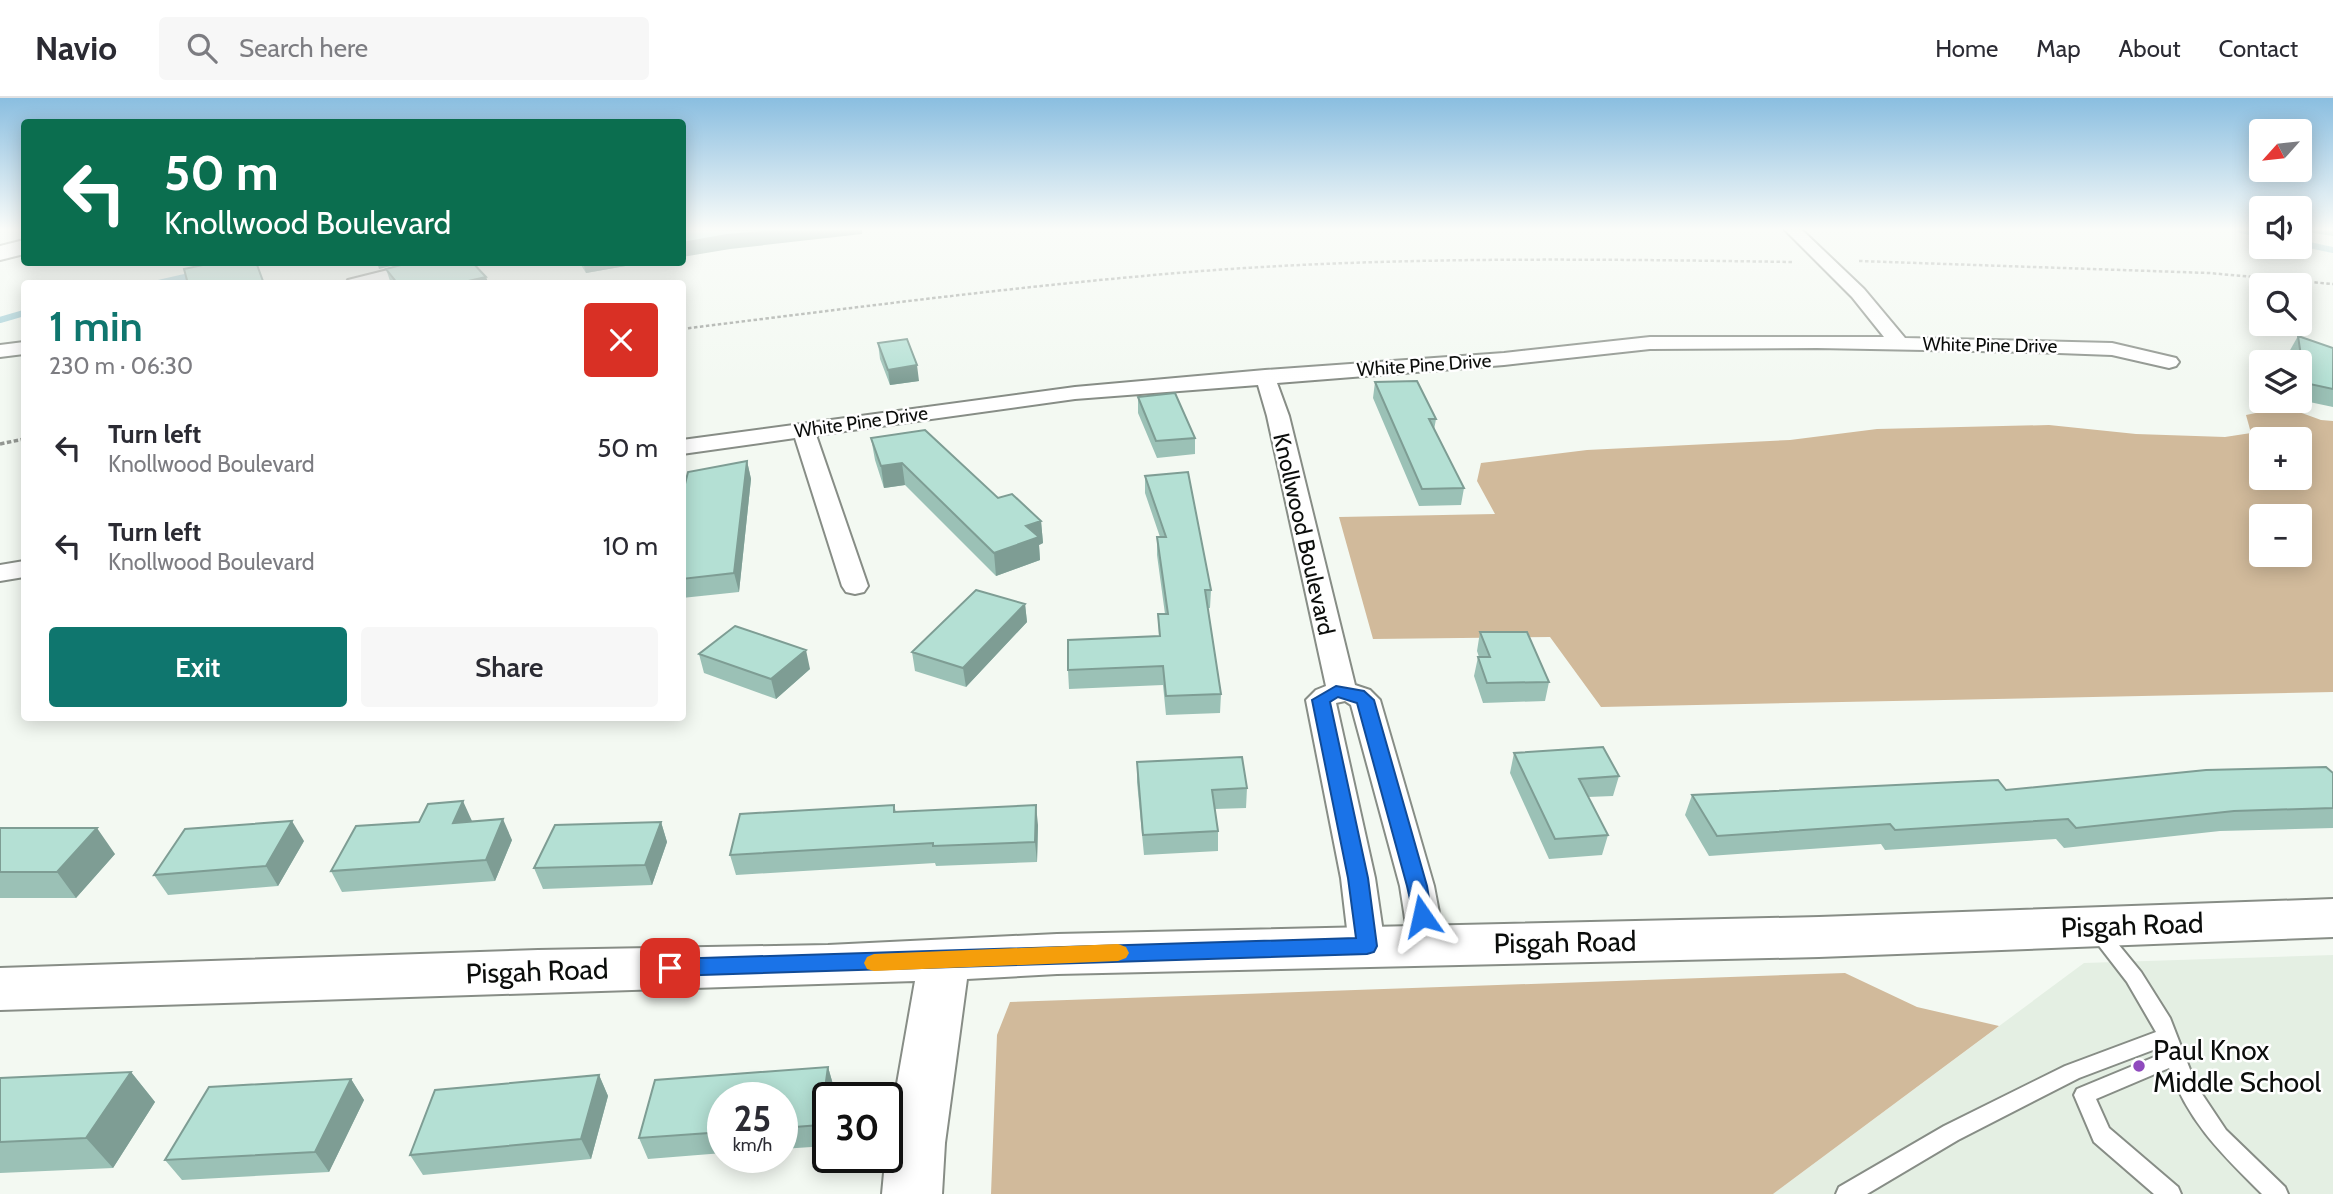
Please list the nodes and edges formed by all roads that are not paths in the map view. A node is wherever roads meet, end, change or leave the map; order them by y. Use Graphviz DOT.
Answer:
graph roads {
  1 [pos="1846,281"];
  2 [pos="1899,343"];
  3 [pos="21,348"];
  4 [pos="0,351"];
  5 [pos="2169,362"];
  6 [pos="1265,376"];
  7 [pos="803,430"];
  8 [pos="686,446"];
  9 [pos="21,570"];
  10 [pos="0,573"];
  11 [pos="855,586"];
  12 [pos="1342,692"];
  13 [pos="2333,918"];
  14 [pos="2094,927"];
  15 [pos="1427,944"];
  16 [pos="1367,946"];
  17 [pos="944,960"];
  18 [pos="0,989"];
  19 [pos="2167,1036"];
  20 [pos="2175,1057"];
  21 [pos="912,1194"];
  22 [pos="1847,1194"];
  23 [pos="2170,1194"];
  24 [pos="2277,1194"];
  1 -- 2 [label="street"];
  2 -- 5 [label="street, White Pine Drive"];
  2 -- 6 [label="street, White Pine Drive"];
  3 -- 4 [label="street"];
  6 -- 7 [label="street, White Pine Drive"];
  6 -- 12 [label="street, Knollwood Boulevard"];
  7 -- 8 [label="street, White Pine Drive"];
  7 -- 11 [label="street"];
  9 -- 10 [label="street"];
  12 -- 15 [label="street"];
  12 -- 16 [label="street"];
  13 -- 14 [label="street, Pisgah Road"];
  14 -- 15 [label="street, Pisgah Road"];
  14 -- 19 [label="lane"];
  15 -- 16 [label="street, Pisgah Road"];
  16 -- 17 [label="street, Pisgah Road"];
  17 -- 18 [label="street, Pisgah Road"];
  17 -- 21 [label="street"];
  19 -- 20 [label="lane"];
  19 -- 22 [label="lane"];
  20 -- 23 [label="lane"];
  20 -- 24 [label="lane"];
}
